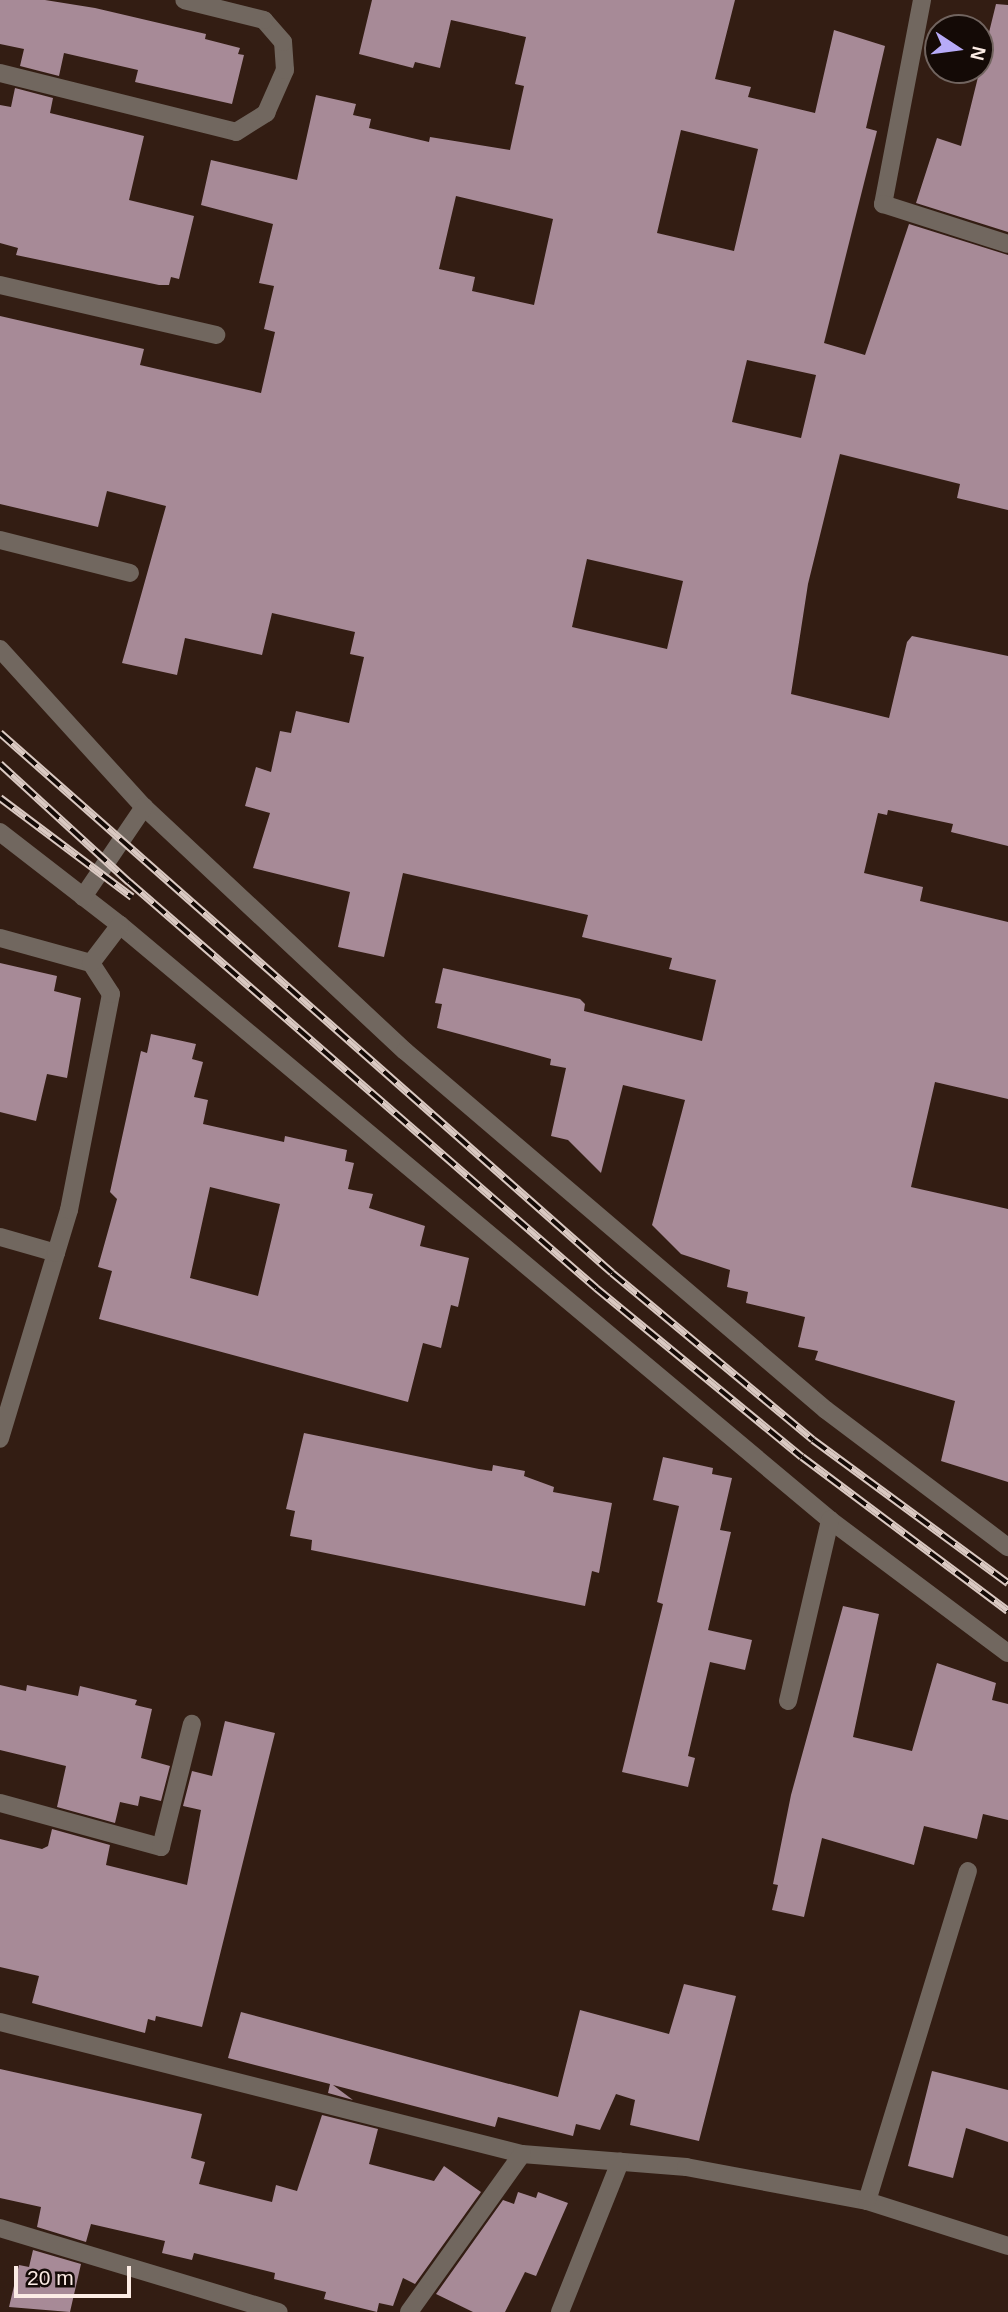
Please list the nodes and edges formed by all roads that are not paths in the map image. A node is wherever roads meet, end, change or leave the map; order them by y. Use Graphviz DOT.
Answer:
graph roads {
  1 [pos="184,0"];
  2 [pos="922,0"];
  3 [pos="0,73"];
  4 [pos="1008,244"];
  5 [pos="0,285"];
  6 [pos="216,335"];
  7 [pos="0,540"];
  8 [pos="130,573"];
  9 [pos="0,649"];
  10 [pos="144,807"];
  11 [pos="0,832"];
  12 [pos="83,897"];
  13 [pos="120,925"];
  14 [pos="0,938"];
  15 [pos="91,963"];
  16 [pos="0,1237"];
  17 [pos="57,1253"];
  18 [pos="0,1439"];
  19 [pos="830,1520"];
  20 [pos="1008,1547"];
  21 [pos="1008,1653"];
  22 [pos="788,1701"];
  23 [pos="192,1724"];
  24 [pos="0,1803"];
  25 [pos="968,1871"];
  26 [pos="0,2022"];
  27 [pos="522,2154"];
  28 [pos="620,2162"];
  29 [pos="867,2202"];
  30 [pos="0,2228"];
  31 [pos="1008,2246"];
  32 [pos="279,2312"];
  33 [pos="409,2312"];
  34 [pos="560,2312"];
  1 -- 3 [label="street"];
  2 -- 4 [label="street"];
  5 -- 6 [label="street"];
  7 -- 8 [label="street"];
  9 -- 10 [label="street"];
  10 -- 12 [label="street"];
  10 -- 20 [label="street"];
  11 -- 12 [label="street"];
  12 -- 13 [label="street"];
  13 -- 15 [label="street"];
  13 -- 19 [label="street"];
  14 -- 15 [label="street"];
  15 -- 17 [label="street"];
  16 -- 17 [label="street"];
  17 -- 18 [label="street"];
  19 -- 21 [label="street"];
  19 -- 22 [label="street"];
  23 -- 24 [label="street"];
  25 -- 29 [label="street"];
  26 -- 27 [label="street"];
  27 -- 28 [label="street"];
  27 -- 33 [label="street"];
  28 -- 29 [label="street"];
  28 -- 34 [label="street"];
  29 -- 31 [label="street"];
  30 -- 32 [label="street"];
}
